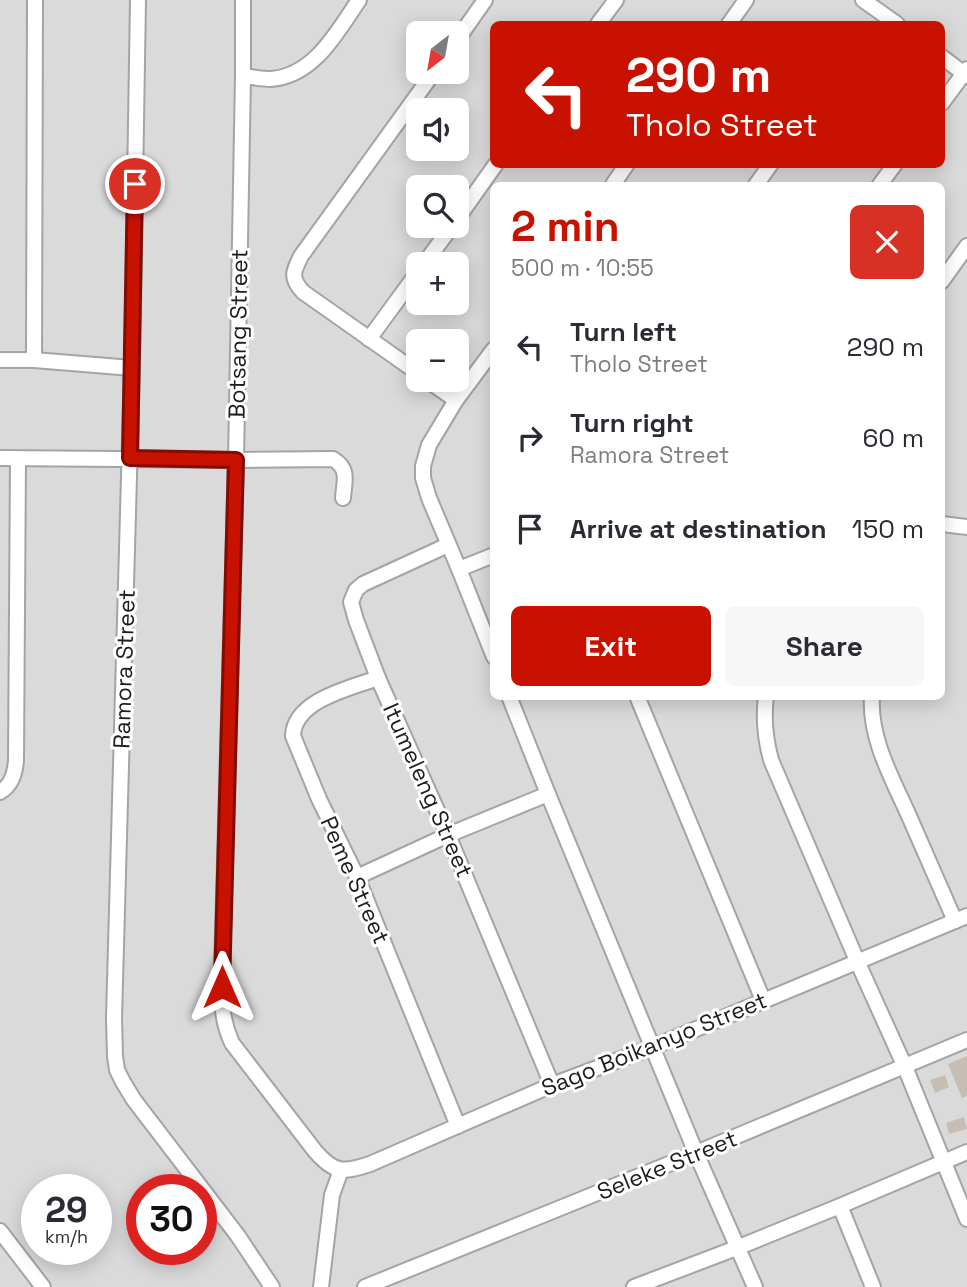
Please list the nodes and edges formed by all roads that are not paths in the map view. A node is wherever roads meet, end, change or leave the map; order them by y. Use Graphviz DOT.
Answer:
graph roads {
  1 [pos="34,0"];
  2 [pos="138,0"];
  3 [pos="243,0"];
  4 [pos="359,0"];
  5 [pos="485,0"];
  6 [pos="616,0"];
  7 [pos="746,0"];
  8 [pos="863,0"];
  9 [pos="876,18"];
  10 [pos="600,21"];
  11 [pos="731,21"];
  12 [pos="469,23"];
  13 [pos="945,59"];
  14 [pos="966,73"];
  15 [pos="243,76"];
  16 [pos="425,84"];
  17 [pos="945,99"];
  18 [pos="493,168"];
  19 [pos="469,202"];
  20 [pos="967,246"];
  21 [pos="945,277"];
  22 [pos="406,288"];
  23 [pos="369,339"];
  24 [pos="490,354"];
  25 [pos="0,360"];
  26 [pos="34,360"];
  27 [pos="406,365"];
  28 [pos="132,368"];
  29 [pos="444,392"];
  30 [pos="456,400"];
  31 [pos="0,458"];
  32 [pos="130,458"];
  33 [pos="18,459"];
  34 [pos="236,460"];
  35 [pos="343,498"];
  36 [pos="945,524"];
  37 [pos="967,527"];
  38 [pos="448,545"];
  39 [pos="490,557"];
  40 [pos="459,569"];
  41 [pos="490,647"];
  42 [pos="378,678"];
  43 [pos="511,700"];
  44 [pos="638,700"];
  45 [pos="766,700"];
  46 [pos="872,700"];
  47 [pos="5,788"];
  48 [pos="548,794"];
  49 [pos="449,835"];
  50 [pos="357,877"];
  51 [pos="961,918"];
  52 [pos="858,962"];
  53 [pos="762,1000"];
  54 [pos="967,1040"];
  55 [pos="653,1047"];
  56 [pos="905,1066"];
  57 [pos="552,1085"];
  58 [pos="458,1126"];
  59 [pos="967,1152"];
  60 [pos="696,1153"];
  61 [pos="943,1162"];
  62 [pos="341,1170"];
  63 [pos="840,1206"];
  64 [pos="967,1219"];
  65 [pos="0,1231"];
  66 [pos="739,1247"];
  67 [pos="640,1286"];
  68 [pos="43,1287"];
  69 [pos="272,1287"];
  70 [pos="321,1287"];
  71 [pos="365,1287"];
  72 [pos="755,1287"];
  73 [pos="873,1287"];
  1 -- 26 [label="street"];
  2 -- 28 [label="street, Ramora Street"];
  3 -- 15 [label="street, Botsang Street"];
  4 -- 15 [label="street"];
  5 -- 12 [label="street"];
  6 -- 10 [label="street"];
  7 -- 11 [label="street"];
  8 -- 9 [label="street"];
  13 -- 14 [label="street"];
  14 -- 17 [label="street"];
  15 -- 34 [label="street, Botsang Street"];
  16 -- 23 [label="street"];
  18 -- 19 [label="street"];
  20 -- 21 [label="street"];
  22 -- 23 [label="street"];
  23 -- 27 [label="street"];
  24 -- 30 [label="street"];
  25 -- 26 [label="street"];
  26 -- 28 [label="street"];
  28 -- 32 [label="street, Ramora Street"];
  29 -- 30 [label="street"];
  30 -- 38 [label="street"];
  31 -- 33 [label="street"];
  32 -- 33 [label="street"];
  32 -- 34 [label="street"];
  32 -- 69 [label="street, Ramora Street"];
  33 -- 47 [label="street"];
  34 -- 35 [label="street"];
  34 -- 62 [label="street, Botsang Street"];
  36 -- 37 [label="street"];
  38 -- 40 [label="street"];
  38 -- 42 [label="street, Itumeleng Street"];
  39 -- 40 [label="street"];
  40 -- 41 [label="street"];
  42 -- 49 [label="street, Itumeleng Street"];
  42 -- 50 [label="street, Peme Street"];
  43 -- 48 [label="street"];
  44 -- 53 [label="street"];
  45 -- 52 [label="street"];
  46 -- 51 [label="street"];
  48 -- 49 [label="street"];
  48 -- 55 [label="street"];
  49 -- 50 [label="street"];
  49 -- 57 [label="street, Itumeleng Street"];
  50 -- 58 [label="street, Peme Street"];
  51 -- 52 [label="street, Sago Boikanyo Street"];
  52 -- 53 [label="street, Sago Boikanyo Street"];
  52 -- 56 [label="street"];
  53 -- 55 [label="street, Sago Boikanyo Street"];
  54 -- 56 [label="street, Seleke Street"];
  55 -- 57 [label="street, Sago Boikanyo Street"];
  55 -- 60 [label="street"];
  56 -- 60 [label="street, Seleke Street"];
  56 -- 61 [label="street"];
  57 -- 58 [label="street, Sago Boikanyo Street"];
  58 -- 62 [label="street, Sago Boikanyo Street"];
  59 -- 61 [label="street"];
  60 -- 66 [label="street"];
  60 -- 71 [label="street, Seleke Street"];
  61 -- 63 [label="street"];
  61 -- 64 [label="street"];
  62 -- 70 [label="street"];
  63 -- 66 [label="street"];
  63 -- 73 [label="street"];
  65 -- 68 [label="street"];
  66 -- 67 [label="street"];
  66 -- 72 [label="street"];
}
